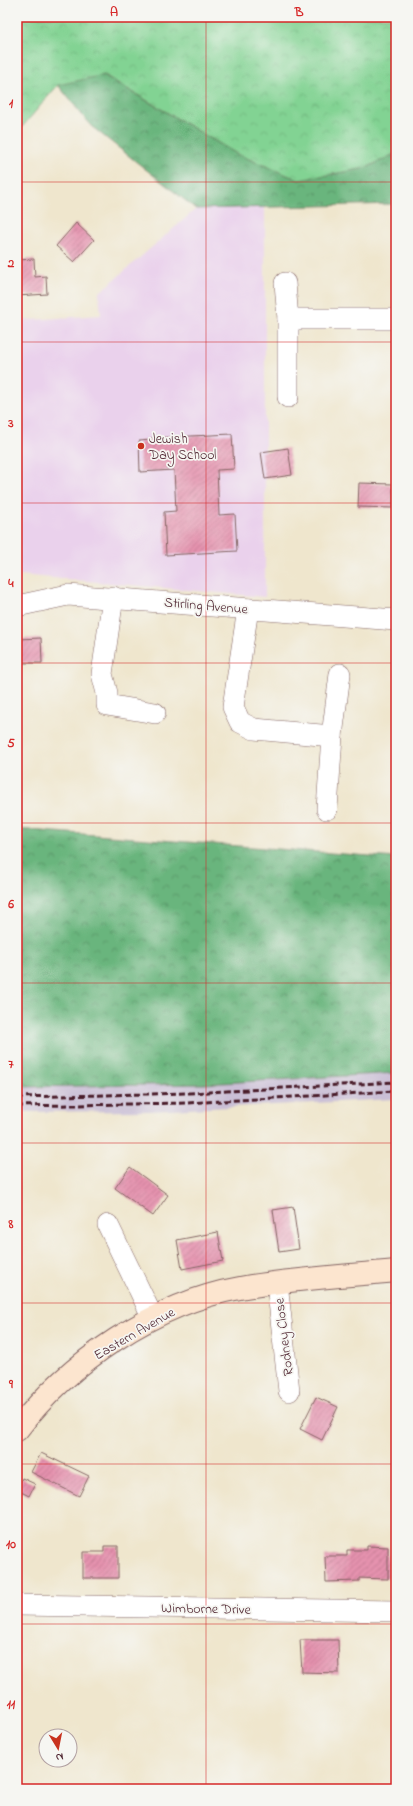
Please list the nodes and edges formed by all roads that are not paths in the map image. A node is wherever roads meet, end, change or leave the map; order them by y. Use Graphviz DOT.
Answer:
graph roads {
  1 [pos="285,283"];
  2 [pos="288,319"];
  3 [pos="396,319"];
  4 [pos="288,397"];
  5 [pos="113,597"];
  6 [pos="17,606"];
  7 [pos="248,609"];
  8 [pos="396,620"];
  9 [pos="340,674"];
  10 [pos="155,713"];
  11 [pos="332,736"];
  12 [pos="327,809"];
  13 [pos="108,1225"];
  14 [pos="396,1271"];
  15 [pos="277,1283"];
  16 [pos="153,1318"];
  17 [pos="289,1391"];
  18 [pos="17,1430"];
  19 [pos="17,1605"];
  20 [pos="396,1611"];
  1 -- 2 [label="street"];
  2 -- 3 [label="street"];
  2 -- 4 [label="street"];
  5 -- 6 [label="street, Stirling Avenue"];
  5 -- 7 [label="street, Stirling Avenue"];
  5 -- 10 [label="street"];
  7 -- 8 [label="street, Stirling Avenue"];
  7 -- 11 [label="street"];
  9 -- 11 [label="street"];
  11 -- 12 [label="street"];
  13 -- 16 [label="street"];
  14 -- 15 [label="street, Eastern Avenue"];
  15 -- 16 [label="street, Eastern Avenue"];
  15 -- 17 [label="street, Rodney Close"];
  16 -- 18 [label="street, Eastern Avenue"];
  19 -- 20 [label="street, Wimborne Drive"];
}
